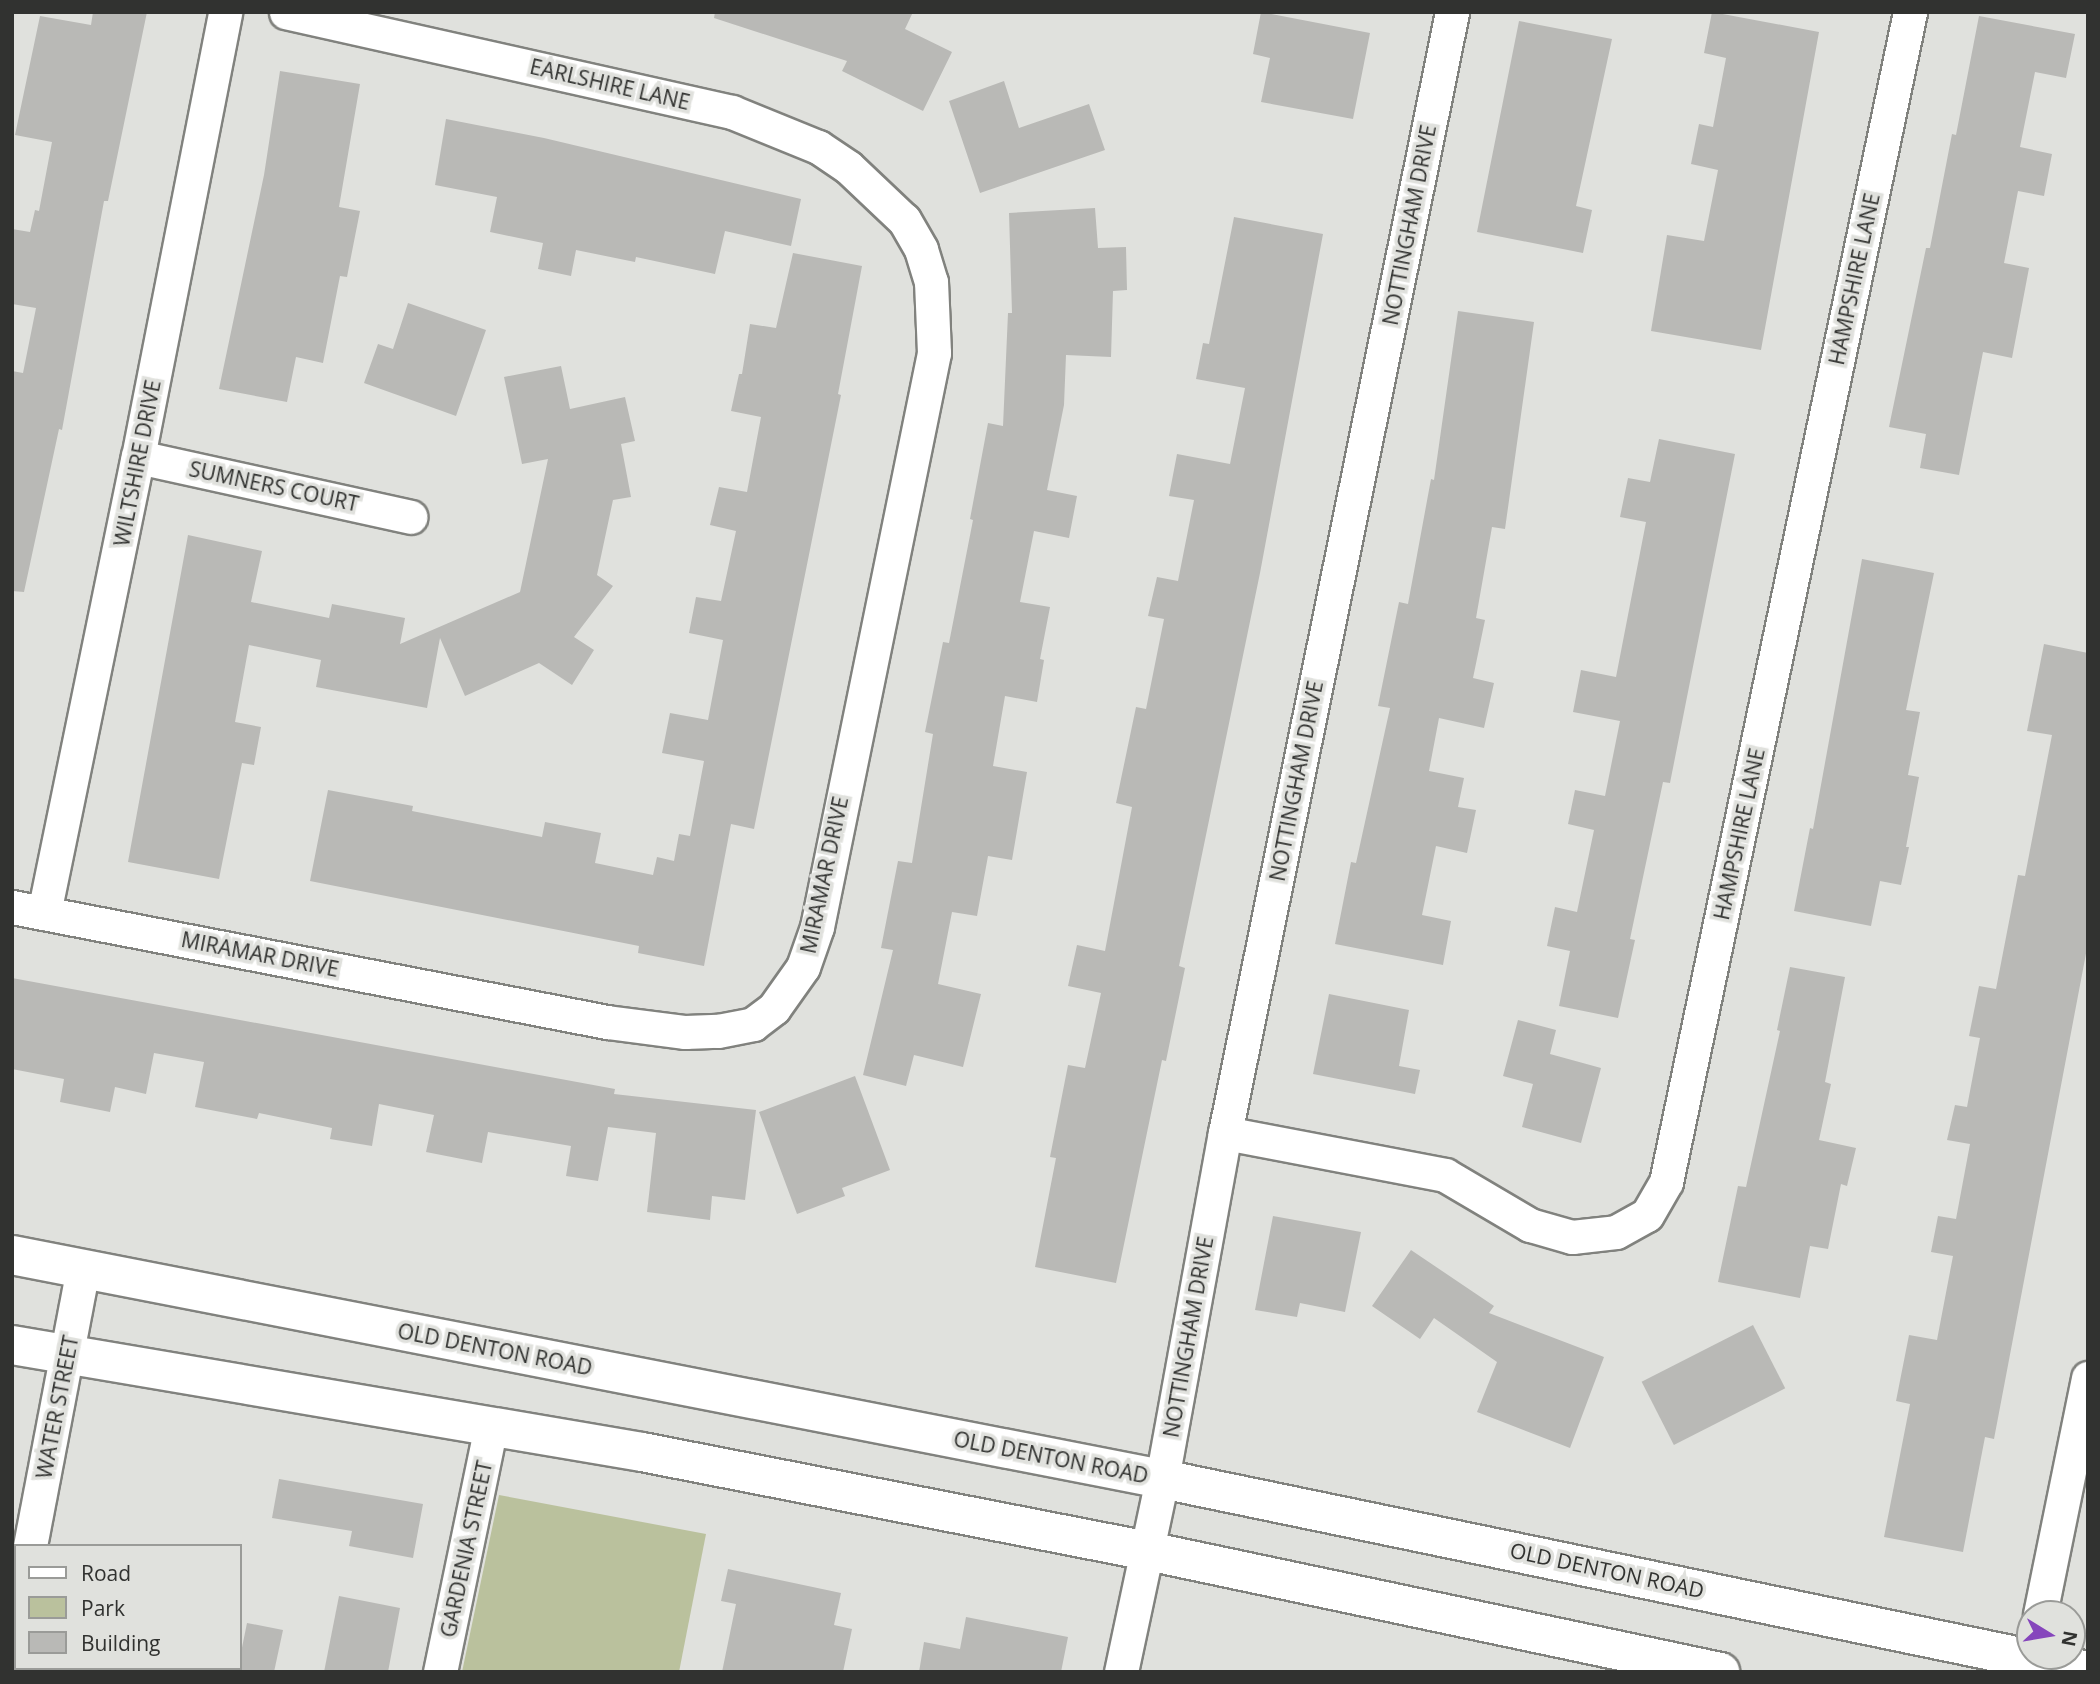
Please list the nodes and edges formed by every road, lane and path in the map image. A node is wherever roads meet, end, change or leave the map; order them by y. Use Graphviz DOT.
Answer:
graph roads {
  1 [pos="225,12"];
  2 [pos="286,12"];
  3 [pos="1452,12"];
  4 [pos="1910,12"];
  5 [pos="904,220"];
  6 [pos="138,457"];
  7 [pos="410,517"];
  8 [pos="28,910"];
  9 [pos="1225,1133"];
  10 [pos="12,1255"];
  11 [pos="83,1269"];
  12 [pos="12,1345"];
  13 [pos="66,1355"];
  14 [pos="2088,1378"];
  15 [pos="491,1426"];
  16 [pos="1162,1479"];
  17 [pos="30,1544"];
  18 [pos="1148,1551"];
  19 [pos="2043,1600"];
  20 [pos="2016,1659"];
  21 [pos="1703,1670"];
  22 [pos="440,1672"];
  23 [pos="1121,1672"];
  1 -- 6 [label="street, WILTSHIRE DRIVE"];
  2 -- 5 [label="street, EARLSHIRE LANE"];
  3 -- 9 [label="street, NOTTINGHAM DRIVE"];
  4 -- 9 [label="street, HAMPSHIRE LANE"];
  5 -- 8 [label="street, MIRAMAR DRIVE"];
  6 -- 7 [label="street, SUMNERS COURT"];
  6 -- 8 [label="street, WILTSHIRE DRIVE"];
  9 -- 16 [label="street, NOTTINGHAM DRIVE"];
  10 -- 11 [label="main road, OLD DENTON ROAD"];
  11 -- 13 [label="street, WATER STREET"];
  11 -- 16 [label="main road, OLD DENTON ROAD"];
  12 -- 13 [label="main road"];
  13 -- 15 [label="main road"];
  13 -- 17 [label="street, WATER STREET"];
  14 -- 19 [label="street"];
  15 -- 18 [label="main road"];
  15 -- 22 [label="street, GARDENIA STREET"];
  16 -- 18 [label="street, NOTTINGHAM DRIVE"];
  16 -- 20 [label="main road, OLD DENTON ROAD"];
  18 -- 21 [label="main road"];
  18 -- 23 [label="street, NOTTINGHAM DRIVE"];
}
